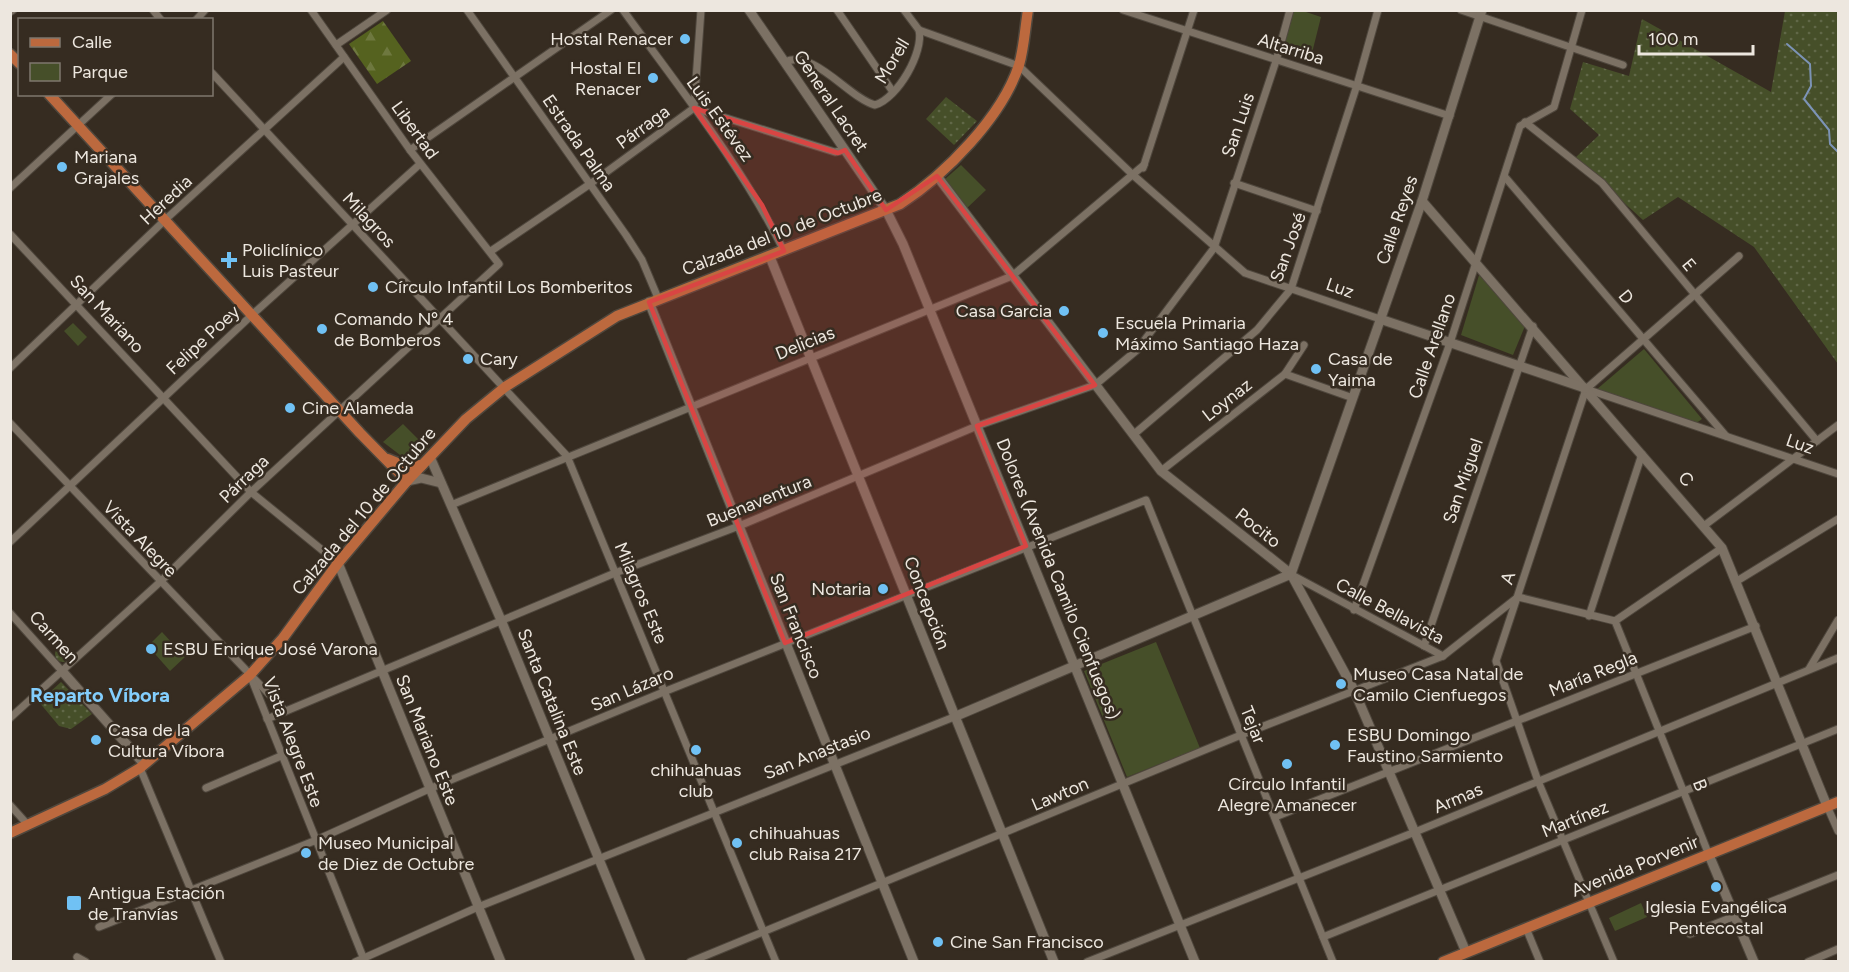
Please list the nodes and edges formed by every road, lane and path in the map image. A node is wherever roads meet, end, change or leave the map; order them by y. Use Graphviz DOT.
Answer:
graph roads {
  1 [pos="311,10"];
  2 [pos="387,10"];
  3 [pos="467,10"];
  4 [pos="611,10"];
  5 [pos="623,10"];
  6 [pos="701,10"];
  7 [pos="749,10"];
  8 [pos="837,10"];
  9 [pos="904,10"];
  10 [pos="912,10"];
  11 [pos="1028,10"];
  12 [pos="1122,10"];
  13 [pos="1194,10"];
  14 [pos="1290,10"];
  15 [pos="1378,10"];
  16 [pos="1461,10"];
  17 [pos="1582,10"];
  18 [pos="1481,14"];
  19 [pos="911,21"];
  20 [pos="920,30"];
  21 [pos="1187,33"];
  22 [pos="336,45"];
  23 [pos="1572,48"];
  24 [pos="344,57"];
  25 [pos="1276,61"];
  26 [pos="785,62"];
  27 [pos="1623,65"];
  28 [pos="1019,66"];
  29 [pos="213,74"];
  30 [pos="515,78"];
  31 [pos="1357,85"];
  32 [pos="893,93"];
  33 [pos="51,96"];
  34 [pos="110,96"];
  35 [pos="694,108"];
  36 [pos="1450,116"];
  37 [pos="1525,122"];
  38 [pos="78,125"];
  39 [pos="267,129"];
  40 [pos="410,150"];
  41 [pos="845,150"];
  42 [pos="420,164"];
  43 [pos="937,176"];
  44 [pos="1135,177"];
  45 [pos="1505,177"];
  46 [pos="1234,183"];
  47 [pos="590,184"];
  48 [pos="10,188"];
  49 [pos="1422,201"];
  50 [pos="886,210"];
  51 [pos="1317,211"];
  52 [pos="166,219"];
  53 [pos="353,226"];
  54 [pos="10,234"];
  55 [pos="1214,248"];
  56 [pos="491,251"];
  57 [pos="784,251"];
  58 [pos="1738,256"];
  59 [pos="770,257"];
  60 [pos="1475,263"];
  61 [pos="499,264"];
  62 [pos="1012,276"];
  63 [pos="1291,289"];
  64 [pos="1694,294"];
  65 [pos="653,300"];
  66 [pos="78,305"];
  67 [pos="930,307"];
  68 [pos="253,314"];
  69 [pos="439,317"];
  70 [pos="1380,319"];
  71 [pos="1533,326"];
  72 [pos="1642,339"];
  73 [pos="1450,343"];
  74 [pos="1304,345"];
  75 [pos="812,357"];
  76 [pos="1519,365"];
  77 [pos="10,368"];
  78 [pos="1285,374"];
  79 [pos="1095,385"];
  80 [pos="505,387"];
  81 [pos="1586,389"];
  82 [pos="164,397"];
  83 [pos="1353,398"];
  84 [pos="690,406"];
  85 [pos="339,410"];
  86 [pos="10,423"];
  87 [pos="1839,425"];
  88 [pos="977,426"];
  89 [pos="1133,435"];
  90 [pos="1726,436"];
  91 [pos="1817,441"];
  92 [pos="1642,454"];
  93 [pos="567,456"];
  94 [pos="384,458"];
  95 [pos="1793,459"];
  96 [pos="426,461"];
  97 [pos="1161,471"];
  98 [pos="1836,473"];
  99 [pos="859,477"];
  100 [pos="407,481"];
  101 [pos="441,483"];
  102 [pos="1839,483"];
  103 [pos="70,488"];
  104 [pos="251,492"];
  105 [pos="1146,500"];
  106 [pos="452,505"];
  107 [pos="1839,519"];
  108 [pos="1705,525"];
  109 [pos="739,526"];
  110 [pos="10,542"];
  111 [pos="1026,546"];
  112 [pos="1722,548"];
  113 [pos="338,564"];
  114 [pos="615,573"];
  115 [pos="1291,574"];
  116 [pos="1737,581"];
  117 [pos="160,582"];
  118 [pos="908,596"];
  119 [pos="1518,597"];
  120 [pos="1354,609"];
  121 [pos="10,613"];
  122 [pos="1193,615"];
  123 [pos="1589,616"];
  124 [pos="501,620"];
  125 [pos="1839,620"];
  126 [pos="1615,621"];
  127 [pos="1756,626"];
  128 [pos="785,643"];
  129 [pos="1424,646"];
  130 [pos="1443,656"];
  131 [pos="1839,658"];
  132 [pos="1075,665"];
  133 [pos="381,670"];
  134 [pos="1809,670"];
  135 [pos="62,671"];
  136 [pos="1638,672"];
  137 [pos="250,675"];
  138 [pos="1778,682"];
  139 [pos="1354,690"];
  140 [pos="666,691"];
  141 [pos="285,711"];
  142 [pos="954,717"];
  143 [pos="10,718"];
  144 [pos="267,719"];
  145 [pos="1517,721"];
  146 [pos="1839,729"];
  147 [pos="1661,730"];
  148 [pos="1241,735"];
  149 [pos="550,740"];
  150 [pos="1803,743"];
  151 [pos="281,756"];
  152 [pos="833,764"];
  153 [pos="142,766"];
  154 [pos="1390,770"];
  155 [pos="1538,781"];
  156 [pos="1124,783"];
  157 [pos="206,788"];
  158 [pos="429,789"];
  159 [pos="1685,791"];
  160 [pos="1839,802"];
  161 [pos="10,805"];
  162 [pos="1827,806"];
  163 [pos="716,811"];
  164 [pos="1275,817"];
  165 [pos="28,825"];
  166 [pos="1839,831"];
  167 [pos="1415,832"];
  168 [pos="10,833"];
  169 [pos="1002,836"];
  170 [pos="1563,840"];
  171 [pos="314,841"];
  172 [pos="1709,855"];
  173 [pos="599,859"];
  174 [pos="1839,875"];
  175 [pos="1300,879"];
  176 [pos="884,884"];
  177 [pos="191,890"];
  178 [pos="1439,890"];
  179 [pos="1588,902"];
  180 [pos="478,907"];
  181 [pos="1735,915"];
  182 [pos="1180,926"];
  183 [pos="99,927"];
  184 [pos="1526,928"];
  185 [pos="764,931"];
  186 [pos="1690,934"];
  187 [pos="1323,937"];
  188 [pos="1839,949"];
  189 [pos="77,957"];
  190 [pos="1468,957"];
  191 [pos="364,960"];
  192 [pos="86,962"];
  193 [pos="221,962"];
  194 [pos="355,962"];
  195 [pos="501,962"];
  196 [pos="640,962"];
  197 [pos="690,962"];
  198 [pos="776,962"];
  199 [pos="914,962"];
  200 [pos="1054,962"];
  201 [pos="1087,962"];
  202 [pos="1195,962"];
  203 [pos="1333,962"];
  204 [pos="1443,962"];
  205 [pos="1540,962"];
  206 [pos="1614,962"];
  207 [pos="1754,962"];
  208 [pos="1808,962"];
  1 -- 22 [label="street, Libertad"];
  2 -- 22 [label="street"];
  3 -- 30 [label="street, Estrada Palma"];
  4 -- 30 [label="street"];
  5 -- 35 [label="street, Luis Estévez"];
  6 -- 35 [label="street"];
  7 -- 26 [label="street, General Lacret"];
  8 -- 32 [label="street"];
  9 -- 19 [label="street, Luz"];
  10 -- 19 [label="street, Morell"];
  11 -- 28 [label="main road, Calzada del 10 de Octubre"];
  12 -- 21 [label="street, Altarriba"];
  13 -- 21 [label="street, Delicias"];
  14 -- 25 [label="street, San Luis"];
  15 -- 31 [label="street, San José"];
  16 -- 18 [label="street"];
  17 -- 23 [label="street"];
  18 -- 23 [label="street"];
  18 -- 36 [label="street, Calle Reyes"];
  19 -- 20 [label="street, Luz"];
  20 -- 28 [label="street, Luz"];
  20 -- 32 [label="street, Morell"];
  21 -- 25 [label="street, Altarriba"];
  21 -- 44 [label="street, Delicias"];
  22 -- 24 [label="street, Libertad"];
  23 -- 27 [label="street"];
  23 -- 37 [label="street"];
  24 -- 39 [label="street, Heredia"];
  24 -- 40 [label="street, Libertad"];
  25 -- 31 [label="street, Altarriba"];
  25 -- 46 [label="street, San Luis"];
  26 -- 32 [label="street, Morell"];
  26 -- 41 [label="street, General Lacret"];
  28 -- 43 [label="main road, Calzada del 10 de Octubre"];
  28 -- 44 [label="street, Luz"];
  29 -- 39 [label="street, Milagros"];
  30 -- 40 [label="street"];
  30 -- 47 [label="street, Estrada Palma"];
  31 -- 36 [label="street, Altarriba"];
  31 -- 51 [label="street, San José"];
  33 -- 38 [label="main road"];
  34 -- 38 [label="street"];
  35 -- 41 [label="street"];
  35 -- 47 [label="street, Párraga"];
  35 -- 57 [label="street, Luis Estévez"];
  36 -- 49 [label="street, Calle Reyes"];
  37 -- 45 [label="street, Calle Arellano"];
  37 -- 64 [label="street, E"];
  38 -- 48 [label="street"];
  38 -- 52 [label="main road"];
  39 -- 52 [label="street, Heredia"];
  39 -- 53 [label="street, Milagros"];
  40 -- 42 [label="street, Libertad"];
  41 -- 50 [label="street, General Lacret"];
  42 -- 53 [label="street, Felipe Poey"];
  42 -- 56 [label="street, Libertad"];
  43 -- 50 [label="main road, Calzada del 10 de Octubre"];
  43 -- 62 [label="street, Pocito"];
  44 -- 55 [label="street, Luz"];
  44 -- 62 [label="street, Delicias"];
  45 -- 60 [label="street, Calle Arellano"];
  45 -- 72 [label="street, D"];
  46 -- 51 [label="street"];
  46 -- 55 [label="street, San Luis"];
  47 -- 56 [label="street, Párraga"];
  47 -- 65 [label="street, Estrada Palma"];
  49 -- 60 [label="street, C"];
  49 -- 70 [label="street, Calle Reyes"];
  50 -- 57 [label="main road, Calzada del 10 de Octubre"];
  50 -- 67 [label="street, Dolores (Avenida Camilo Cienfuegos)"];
  51 -- 63 [label="street, San José"];
  52 -- 66 [label="street, Heredia"];
  52 -- 68 [label="main road"];
  53 -- 68 [label="street, Felipe Poey"];
  53 -- 69 [label="street, Milagros"];
  54 -- 66 [label="street, San Mariano"];
  55 -- 63 [label="street, Luz"];
  55 -- 79 [label="street, Buenaventura"];
  56 -- 61 [label="street, Libertad"];
  57 -- 59 [label="main road, Calzada del 10 de Octubre"];
  58 -- 64 [label="street"];
  59 -- 65 [label="main road, Calzada del 10 de Octubre"];
  59 -- 75 [label="street, Concepción"];
  60 -- 71 [label="street, C"];
  60 -- 73 [label="street, Calle Arellano"];
  61 -- 69 [label="street, Párraga"];
  62 -- 67 [label="street, Delicias"];
  62 -- 79 [label="street, Pocito"];
  63 -- 70 [label="street, Luz"];
  63 -- 89 [label="street, San José"];
  64 -- 72 [label="street"];
  64 -- 91 [label="street, E"];
  65 -- 80 [label="main road, Calzada del 10 de Octubre"];
  65 -- 84 [label="street, San Francisco"];
  66 -- 77 [label="street, Heredia"];
  66 -- 82 [label="street, San Mariano"];
  67 -- 75 [label="street, Delicias"];
  67 -- 88 [label="street, Dolores (Avenida Camilo Cienfuegos)"];
  68 -- 82 [label="street, Felipe Poey"];
  68 -- 85 [label="main road"];
  69 -- 80 [label="street, Milagros"];
  69 -- 85 [label="street, Párraga"];
  70 -- 73 [label="street, Luz"];
  70 -- 83 [label="street, Calle Reyes"];
  71 -- 76 [label="street, San Miguel"];
  71 -- 81 [label="street, C"];
  72 -- 81 [label="street"];
  72 -- 90 [label="street, D"];
  73 -- 76 [label="street, Luz"];
  73 -- 120 [label="street, Calle Arellano"];
  74 -- 78 [label="street, Loynaz"];
  75 -- 84 [label="street, Delicias"];
  75 -- 99 [label="street, Concepción"];
  76 -- 81 [label="street, Luz"];
  76 -- 129 [label="street, San Miguel"];
  78 -- 83 [label="street"];
  78 -- 97 [label="street, Loynaz"];
  79 -- 88 [label="street, Buenaventura"];
  79 -- 89 [label="street, Pocito"];
  80 -- 93 [label="street, Milagros Este"];
  80 -- 96 [label="main road, Calzada del 10 de Octubre"];
  81 -- 90 [label="street, Luz"];
  81 -- 92 [label="street, C"];
  81 -- 119 [label="street, A"];
  82 -- 103 [label="street, Felipe Poey"];
  82 -- 104 [label="street, San Mariano"];
  83 -- 115 [label="street, Calle Reyes"];
  84 -- 93 [label="street, Delicias"];
  84 -- 109 [label="street, San Francisco"];
  85 -- 94 [label="main road"];
  85 -- 104 [label="street, Párraga"];
  86 -- 103 [label="street, Vista Alegre"];
  87 -- 91 [label="street"];
  88 -- 99 [label="street, Buenaventura"];
  88 -- 111 [label="street, Dolores (Avenida Camilo Cienfuegos)"];
  89 -- 97 [label="street, Pocito"];
  90 -- 95 [label="street, Luz"];
  91 -- 95 [label="street"];
  92 -- 108 [label="street, C"];
  92 -- 123 [label="street"];
  93 -- 106 [label="street, Delicias"];
  93 -- 114 [label="street, Milagros Este"];
  94 -- 96 [label="main road"];
  94 -- 100 [label="main road"];
  95 -- 98 [label="street, Luz"];
  95 -- 108 [label="street"];
  96 -- 100 [label="main road, Calzada del 10 de Octubre"];
  96 -- 101 [label="street, Santa Catalina Este"];
  97 -- 115 [label="street, Pocito"];
  98 -- 102 [label="street"];
  99 -- 109 [label="street, Buenaventura"];
  99 -- 118 [label="street, Concepción"];
  100 -- 101 [label="street"];
  100 -- 113 [label="main road, Calzada del 10 de Octubre"];
  101 -- 106 [label="street, Santa Catalina Este"];
  103 -- 110 [label="street, Felipe Poey"];
  103 -- 117 [label="street, Vista Alegre"];
  104 -- 113 [label="street, San Mariano"];
  104 -- 117 [label="street, Párraga"];
  105 -- 111 [label="street, San Lázaro"];
  105 -- 122 [label="street, Tejar"];
  106 -- 124 [label="street, Santa Catalina Este"];
  107 -- 116 [label="street"];
  108 -- 112 [label="street, C"];
  109 -- 114 [label="street, Buenaventura"];
  109 -- 128 [label="street, San Francisco"];
  111 -- 118 [label="street, San Lázaro"];
  111 -- 132 [label="street, Dolores (Avenida Camilo Cienfuegos)"];
  112 -- 116 [label="street, C"];
  112 -- 126 [label="street"];
  113 -- 133 [label="street, San Mariano Este"];
  113 -- 137 [label="main road, Calzada del 10 de Octubre"];
  114 -- 124 [label="street, Buenaventura"];
  114 -- 140 [label="street, Milagros Este"];
  115 -- 120 [label="street, Calle Bellavista"];
  115 -- 122 [label="street, San Anastasio"];
  115 -- 139 [label="street, Pocito"];
  116 -- 127 [label="street, C"];
  117 -- 135 [label="street, Párraga"];
  117 -- 137 [label="street, Vista Alegre"];
  118 -- 128 [label="street, San Lázaro"];
  118 -- 142 [label="street, Concepción"];
  119 -- 123 [label="street"];
  119 -- 130 [label="street, Calle Bellavista"];
  119 -- 145 [label="street, A"];
  120 -- 129 [label="street, Calle Bellavista"];
  121 -- 135 [label="street, Carmen"];
  122 -- 132 [label="street, San Anastasio"];
  122 -- 148 [label="street, Tejar"];
  123 -- 126 [label="street"];
  124 -- 133 [label="street, Buenaventura"];
  124 -- 149 [label="street, Santa Catalina Este"];
  125 -- 134 [label="street"];
  126 -- 136 [label="street, B"];
  127 -- 136 [label="street, María Regla"];
  127 -- 138 [label="street, C"];
  128 -- 140 [label="street, San Lázaro"];
  128 -- 152 [label="street, San Francisco"];
  129 -- 130 [label="street, Calle Bellavista"];
  130 -- 139 [label="street, Lawton"];
  131 -- 134 [label="street, Armas"];
  132 -- 142 [label="street, San Anastasio"];
  132 -- 156 [label="street, Dolores (Avenida Camilo Cienfuegos)"];
  133 -- 141 [label="street, Buenaventura"];
  133 -- 158 [label="street, San Mariano Este"];
  134 -- 138 [label="street, Armas"];
  135 -- 143 [label="street, Párraga"];
  135 -- 153 [label="street, Carmen"];
  136 -- 145 [label="street, María Regla"];
  136 -- 147 [label="street, B"];
  137 -- 141 [label="street, Vista Alegre Este"];
  137 -- 144 [label="street, Vista Alegre Este"];
  137 -- 153 [label="main road, Calzada del 10 de Octubre"];
  138 -- 147 [label="street, Armas"];
  138 -- 150 [label="street, C"];
  139 -- 148 [label="street, Lawton"];
  139 -- 154 [label="street, Pocito"];
  140 -- 149 [label="street, San Lázaro"];
  140 -- 163 [label="street, Milagros Este"];
  141 -- 144 [label="street, Buenaventura"];
  142 -- 152 [label="street, San Anastasio"];
  142 -- 169 [label="street, Concepción"];
  144 -- 151 [label="street, Vista Alegre Este"];
  145 -- 154 [label="street, María Regla"];
  145 -- 155 [label="street, A"];
  146 -- 150 [label="street, Martínez"];
  147 -- 155 [label="street, Armas"];
  147 -- 159 [label="street, B"];
  148 -- 156 [label="street, Lawton"];
  148 -- 164 [label="street, Tejar"];
  149 -- 158 [label="street, San Lázaro"];
  149 -- 173 [label="street, Santa Catalina Este"];
  150 -- 159 [label="street, Martínez"];
  150 -- 162 [label="street, C"];
  151 -- 157 [label="street"];
  151 -- 171 [label="street, Vista Alegre Este"];
  152 -- 163 [label="street, San Anastasio"];
  152 -- 176 [label="street, San Francisco"];
  153 -- 165 [label="main road, Calzada del 10 de Octubre"];
  153 -- 177 [label="street"];
  154 -- 164 [label="street, María Regla"];
  154 -- 167 [label="street, Pocito"];
  155 -- 167 [label="street, Armas"];
  155 -- 170 [label="street, A"];
  156 -- 169 [label="street, Lawton"];
  156 -- 182 [label="street, Dolores (Avenida Camilo Cienfuegos)"];
  158 -- 171 [label="street, San Lázaro"];
  158 -- 180 [label="street, San Mariano Este"];
  159 -- 170 [label="street, Martínez"];
  159 -- 172 [label="street, B"];
  160 -- 162 [label="main road, Avenida Porvenir"];
  161 -- 165 [label="street"];
  162 -- 166 [label="street, C"];
  162 -- 172 [label="main road, Avenida Porvenir"];
  163 -- 173 [label="street, San Anastasio"];
  163 -- 185 [label="street, Milagros Este"];
  164 -- 175 [label="street, Tejar"];
  165 -- 168 [label="main road, Calzada del 10 de Octubre"];
  167 -- 175 [label="street, Armas"];
  167 -- 178 [label="street, Pocito"];
  169 -- 176 [label="street, Lawton"];
  169 -- 200 [label="street, Concepción"];
  170 -- 178 [label="street, Martínez"];
  170 -- 179 [label="street, A"];
  171 -- 177 [label="street, San Lázaro"];
  171 -- 191 [label="street, Vista Alegre Este"];
  172 -- 179 [label="main road, Avenida Porvenir"];
  172 -- 181 [label="street, B"];
  173 -- 180 [label="street, San Anastasio"];
  173 -- 196 [label="street, Santa Catalina Este"];
  174 -- 181 [label="street"];
  175 -- 182 [label="street, Armas"];
  175 -- 187 [label="street, Tejar"];
  176 -- 185 [label="street, Lawton"];
  176 -- 199 [label="street, San Francisco"];
  177 -- 183 [label="street, San Lázaro"];
  177 -- 193 [label="street"];
  178 -- 187 [label="street, Martínez"];
  178 -- 190 [label="street, Pocito"];
  179 -- 184 [label="main road, Avenida Porvenir"];
  179 -- 206 [label="street, A"];
  180 -- 191 [label="street, San Anastasio"];
  180 -- 195 [label="street, San Mariano Este"];
  181 -- 186 [label="street"];
  181 -- 207 [label="street, B"];
  182 -- 201 [label="street, Armas"];
  182 -- 202 [label="street, Dolores (Avenida Camilo Cienfuegos)"];
  184 -- 190 [label="main road, Avenida Porvenir"];
  184 -- 205 [label="street"];
  185 -- 197 [label="street, Lawton"];
  185 -- 198 [label="street, Milagros Este"];
  187 -- 203 [label="street, Tejar"];
  188 -- 208 [label="street"];
  189 -- 192 [label="street"];
  190 -- 204 [label="main road, Avenida Porvenir"];
  191 -- 194 [label="street, San Anastasio"];
}
